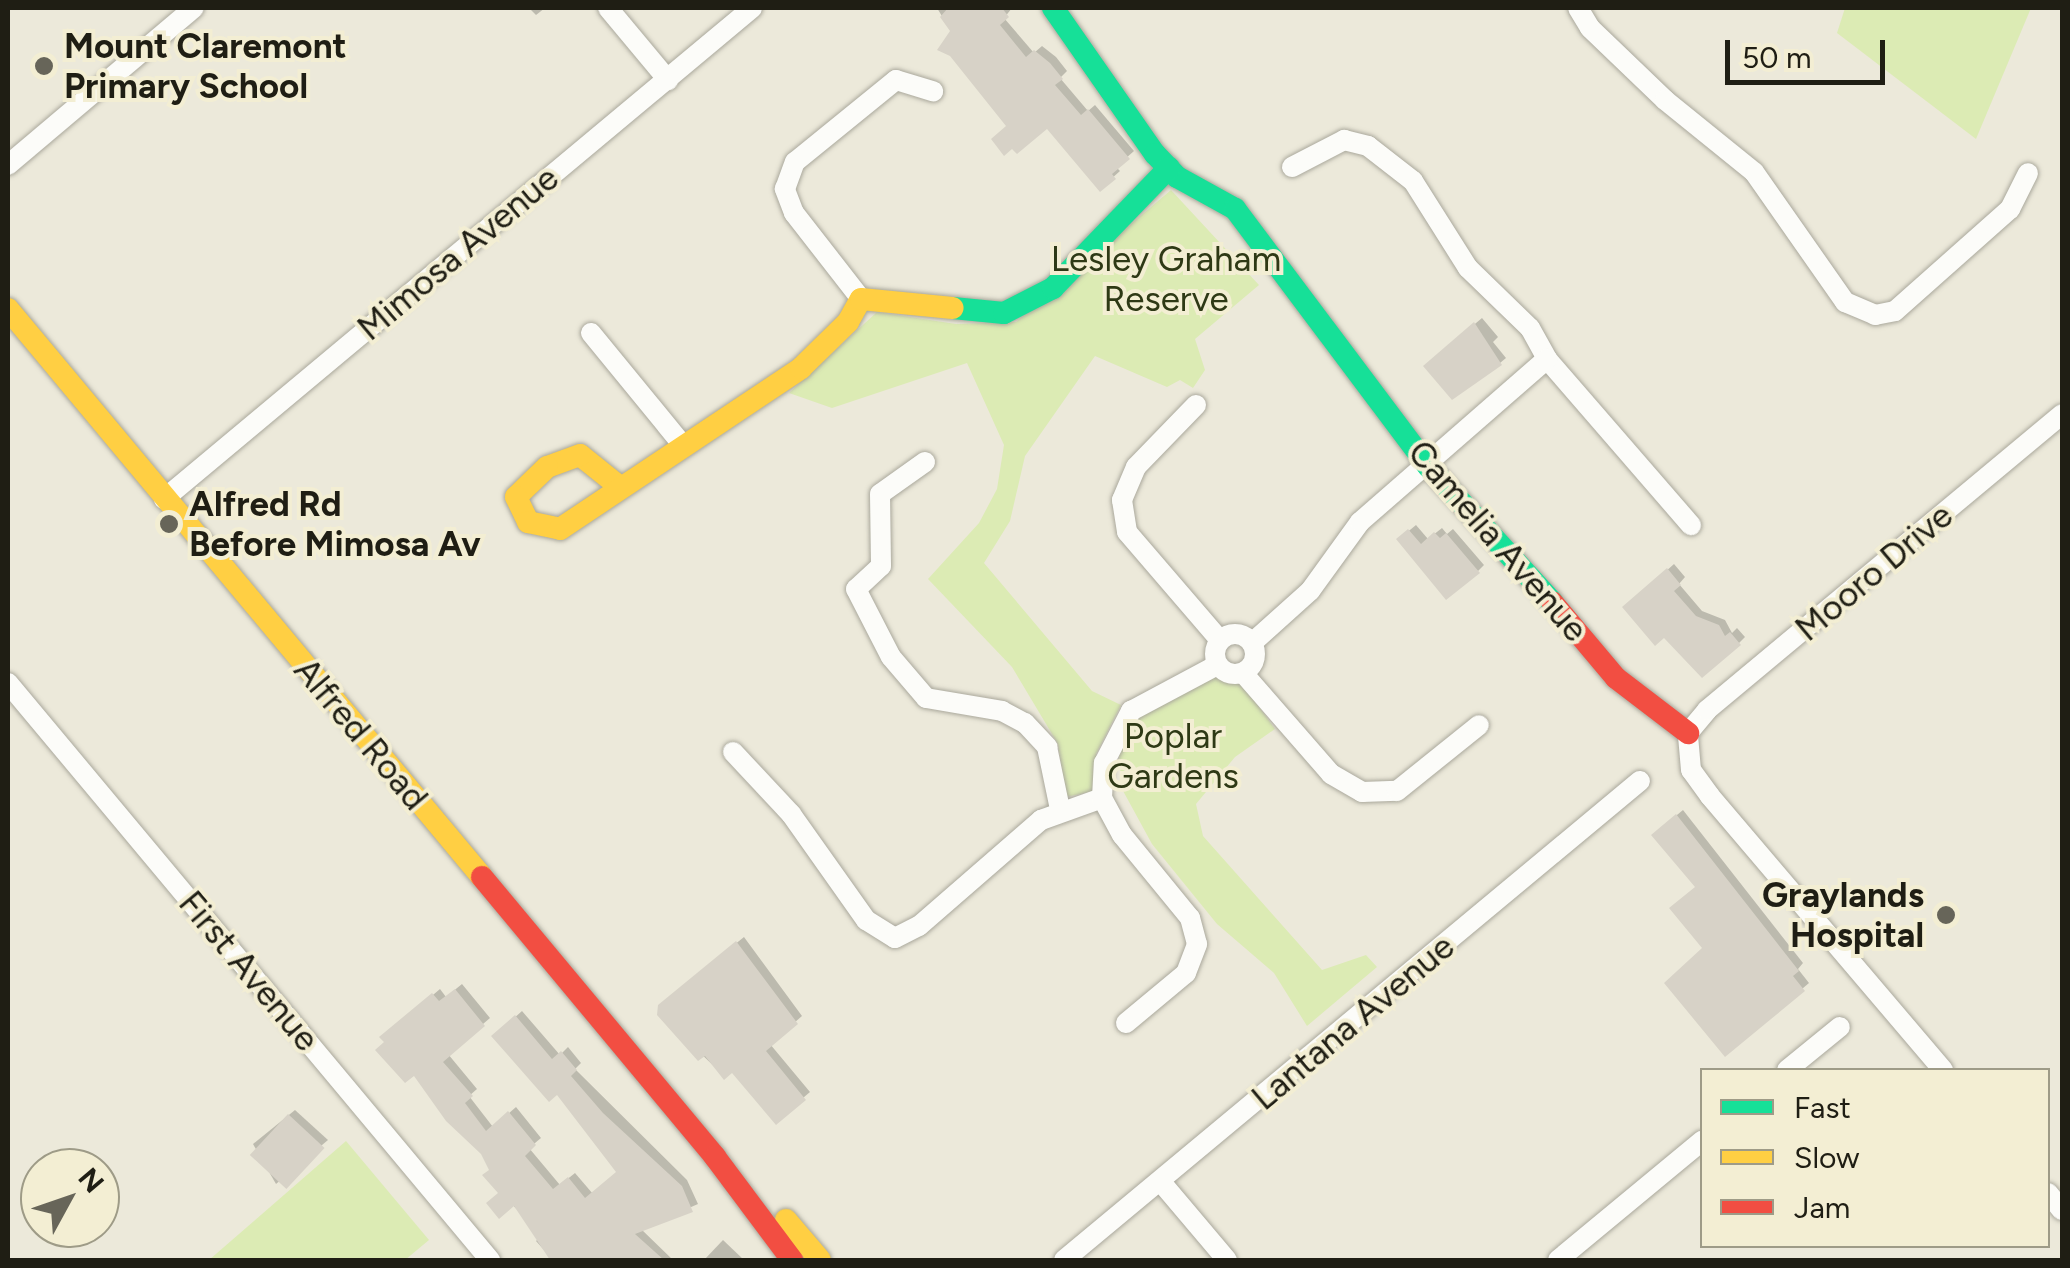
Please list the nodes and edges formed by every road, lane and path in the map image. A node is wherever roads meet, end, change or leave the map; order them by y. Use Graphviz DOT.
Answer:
graph roads {
  1 [pos="194,8"];
  2 [pos="608,8"];
  3 [pos="752,8"];
  4 [pos="1053,8"];
  5 [pos="1578,8"];
  6 [pos="668,80"];
  7 [pos="933,91"];
  8 [pos="8,166"];
  9 [pos="1292,167"];
  10 [pos="1169,168"];
  11 [pos="2028,173"];
  12 [pos="861,299"];
  13 [pos="8,309"];
  14 [pos="591,333"];
  15 [pos="1547,359"];
  16 [pos="1196,405"];
  17 [pos="2062,414"];
  18 [pos="682,444"];
  19 [pos="926,462"];
  20 [pos="1428,466"];
  21 [pos="620,487"];
  22 [pos="164,499"];
  23 [pos="1692,525"];
  24 [pos="1220,640"];
  25 [pos="1252,643"];
  26 [pos="1217,664"];
  27 [pos="1242,673"];
  28 [pos="8,682"];
  29 [pos="1480,725"];
  30 [pos="1688,734"];
  31 [pos="733,752"];
  32 [pos="1640,781"];
  33 [pos="1102,798"];
  34 [pos="1060,809"];
  35 [pos="1126,1023"];
  36 [pos="1840,1027"];
  37 [pos="1789,1068"];
  38 [pos="1941,1068"];
  39 [pos="1700,1143"];
  40 [pos="716,1157"];
  41 [pos="1161,1182"];
  42 [pos="490,1260"];
  43 [pos="792,1260"];
  44 [pos="820,1260"];
  45 [pos="1064,1260"];
  46 [pos="1228,1260"];
  47 [pos="1558,1260"];
  1 -- 8 [label="street"];
  2 -- 6 [label="street"];
  3 -- 6 [label="street, Mimosa Avenue"];
  4 -- 10 [label="street, Camelia Avenue"];
  5 -- 11 [label="street"];
  6 -- 22 [label="street, Mimosa Avenue"];
  7 -- 12 [label="street"];
  9 -- 15 [label="street"];
  10 -- 12 [label="street"];
  10 -- 20 [label="street, Camelia Avenue"];
  12 -- 18 [label="street"];
  13 -- 22 [label="street, Alfred Road"];
  14 -- 18 [label="street"];
  15 -- 20 [label="street"];
  15 -- 23 [label="street"];
  16 -- 24 [label="street"];
  17 -- 30 [label="street, Mooro Drive"];
  18 -- 21 [label="street"];
  19 -- 34 [label="street"];
  20 -- 25 [label="street"];
  20 -- 30 [label="street, Camelia Avenue"];
  22 -- 40 [label="street, Alfred Road"];
  24 -- 25 [label="street"];
  24 -- 26 [label="street"];
  25 -- 27 [label="street"];
  26 -- 27 [label="street"];
  26 -- 33 [label="street"];
  27 -- 29 [label="street"];
  28 -- 42 [label="street, First Avenue"];
  30 -- 38 [label="street"];
  31 -- 34 [label="street"];
  32 -- 41 [label="street, Lantana Avenue"];
  33 -- 34 [label="street"];
  33 -- 35 [label="street"];
  36 -- 37 [label="street"];
  39 -- 47 [label="street"];
  40 -- 43 [label="street, Alfred Road"];
  40 -- 44 [label="street, Alfred Road"];
  41 -- 45 [label="street, Lantana Avenue"];
  41 -- 46 [label="street"];
}
